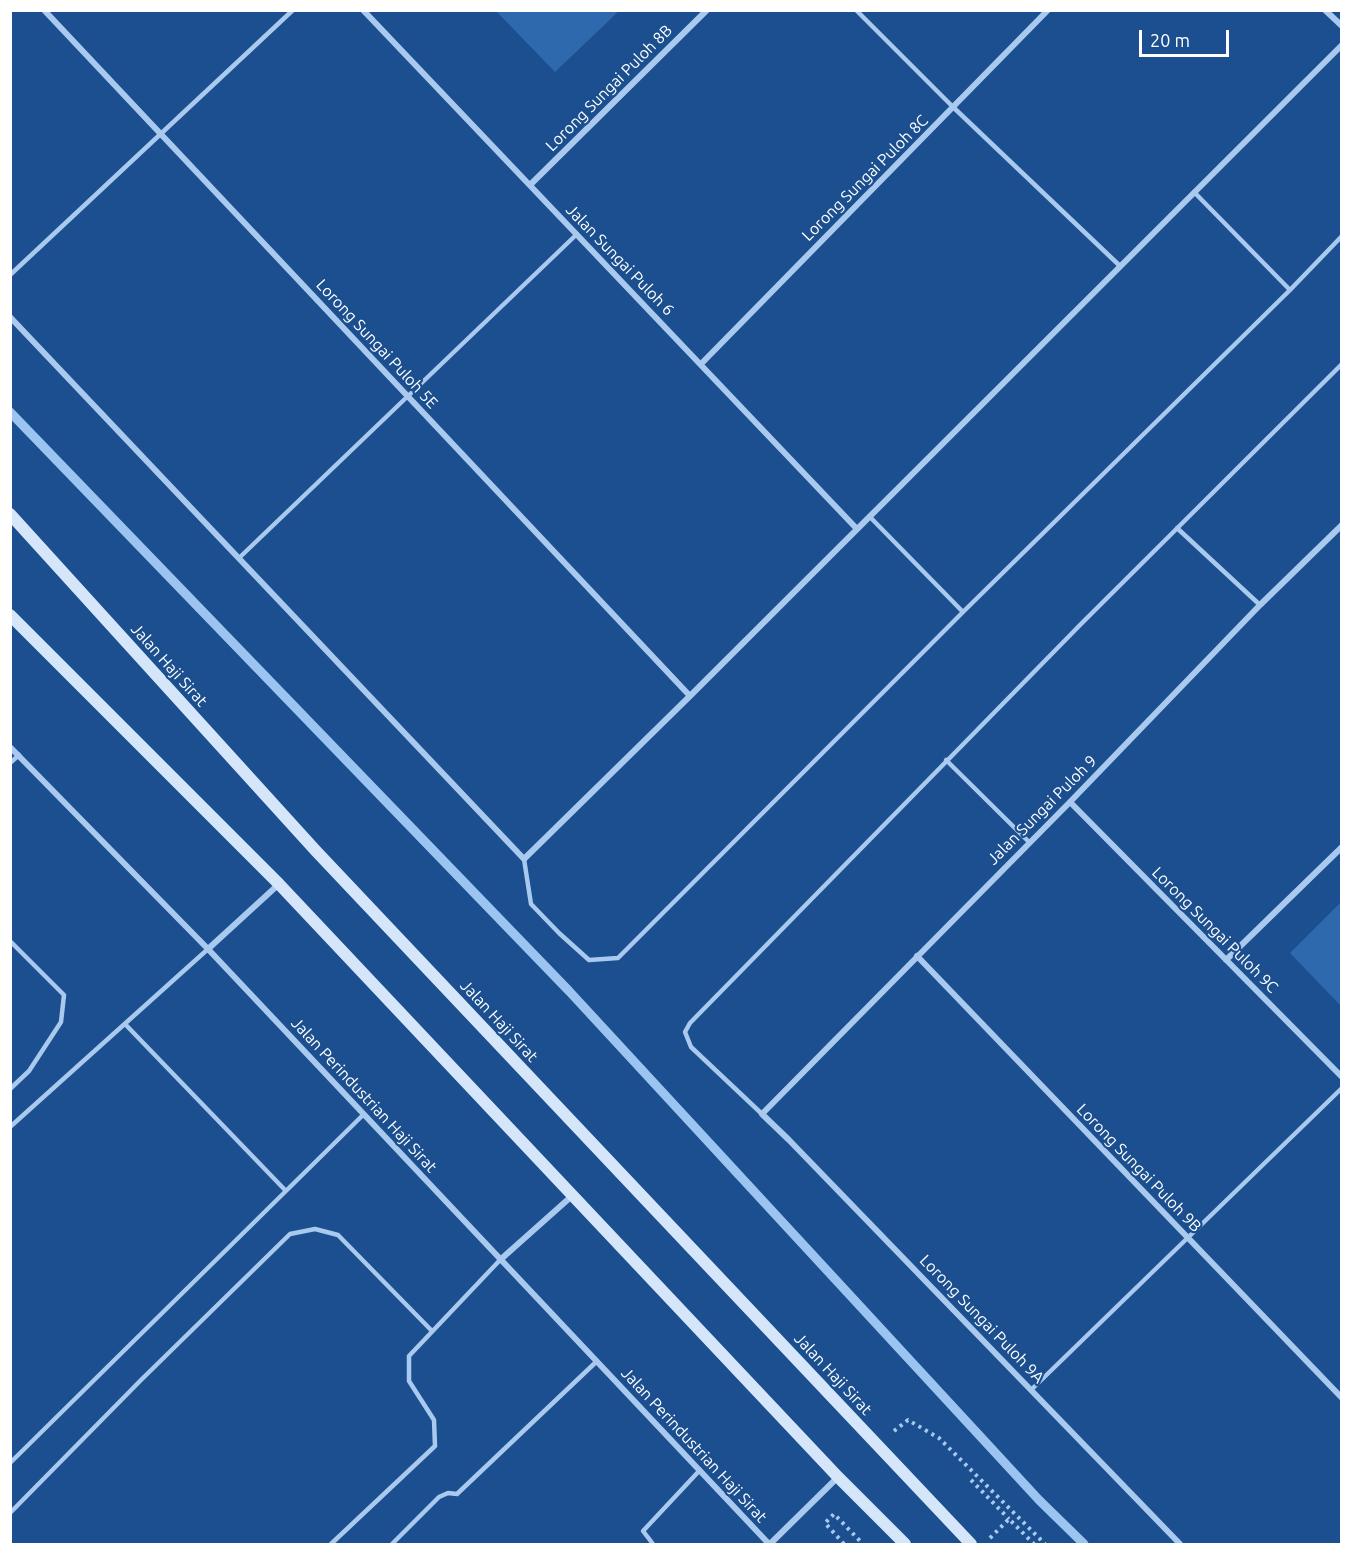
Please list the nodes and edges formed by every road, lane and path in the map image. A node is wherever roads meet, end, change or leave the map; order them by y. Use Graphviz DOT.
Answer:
graph roads {
  1 [pos="44,10"];
  2 [pos="293,10"];
  3 [pos="363,10"];
  4 [pos="707,10"];
  5 [pos="856,10"];
  6 [pos="1048,10"];
  7 [pos="1325,10"];
  8 [pos="1341,26"];
  9 [pos="1341,45"];
  10 [pos="953,107"];
  11 [pos="160,135"];
  12 [pos="530,186"];
  13 [pos="1194,192"];
  14 [pos="577,234"];
  15 [pos="1341,236"];
  16 [pos="1120,266"];
  17 [pos="10,275"];
  18 [pos="1290,290"];
  19 [pos="10,317"];
  20 [pos="700,364"];
  21 [pos="1341,364"];
  22 [pos="407,396"];
  23 [pos="10,514"];
  24 [pos="870,516"];
  25 [pos="1341,525"];
  26 [pos="1177,528"];
  27 [pos="857,529"];
  28 [pos="239,558"];
  29 [pos="1260,605"];
  30 [pos="963,612"];
  31 [pos="10,615"];
  32 [pos="690,696"];
  33 [pos="10,747"];
  34 [pos="19,755"];
  35 [pos="946,760"];
  36 [pos="10,763"];
  37 [pos="1070,802"];
  38 [pos="1029,842"];
  39 [pos="1341,847"];
  40 [pos="524,859"];
  41 [pos="279,884"];
  42 [pos="10,941"];
  43 [pos="208,949"];
  44 [pos="917,956"];
  45 [pos="1226,960"];
  46 [pos="125,1024"];
  47 [pos="1341,1077"];
  48 [pos="1341,1088"];
  49 [pos="10,1089"];
  50 [pos="762,1114"];
  51 [pos="363,1115"];
  52 [pos="10,1127"];
  53 [pos="286,1191"];
  54 [pos="574,1194"];
  55 [pos="1188,1238"];
  56 [pos="500,1260"];
  57 [pos="432,1331"];
  58 [pos="596,1362"];
  59 [pos="1032,1389"];
  60 [pos="1341,1398"];
  61 [pos="876,1444"];
  62 [pos="10,1463"];
  63 [pos="700,1470"];
  64 [pos="838,1477"];
  65 [pos="971,1480"];
  66 [pos="10,1513"];
  67 [pos="1009,1519"];
  68 [pos="331,1545"];
  69 [pos="392,1545"];
  70 [pos="653,1545"];
  71 [pos="770,1545"];
  72 [pos="844,1545"];
  73 [pos="863,1545"];
  74 [pos="905,1545"];
  75 [pos="971,1545"];
  76 [pos="983,1545"];
  77 [pos="1034,1545"];
  78 [pos="1045,1545"];
  79 [pos="1180,1545"];
  1 -- 11 [label="street, Lorong Sungai Puloh 5E"];
  2 -- 11 [label="lane"];
  3 -- 12 [label="street, Jalan Sungai Puloh 6"];
  4 -- 12 [label="street, Lorong Sungai Puloh 8B"];
  5 -- 10 [label="lane"];
  6 -- 10 [label="street, Lorong Sungai Puloh 8C"];
  7 -- 8 [label="street"];
  9 -- 13 [label="street"];
  10 -- 16 [label="lane"];
  10 -- 20 [label="street, Lorong Sungai Puloh 8C"];
  11 -- 17 [label="lane"];
  11 -- 22 [label="street, Lorong Sungai Puloh 5E"];
  12 -- 14 [label="street, Jalan Sungai Puloh 6"];
  13 -- 16 [label="street"];
  13 -- 18 [label="lane"];
  14 -- 20 [label="street, Jalan Sungai Puloh 6"];
  14 -- 22 [label="lane"];
  15 -- 18 [label="lane"];
  16 -- 24 [label="street"];
  18 -- 30 [label="lane"];
  19 -- 28 [label="street"];
  20 -- 27 [label="street, Jalan Sungai Puloh 6"];
  21 -- 26 [label="lane"];
  22 -- 28 [label="lane"];
  22 -- 32 [label="street, Lorong Sungai Puloh 5E"];
  23 -- 61 [label="main road, Jalan Haji Sirat"];
  24 -- 27 [label="street"];
  24 -- 30 [label="lane"];
  25 -- 29 [label="street, Jalan Sungai Puloh 9"];
  26 -- 29 [label="lane"];
  26 -- 35 [label="lane"];
  27 -- 32 [label="street"];
  28 -- 40 [label="street"];
  29 -- 37 [label="street, Jalan Sungai Puloh 9"];
  30 -- 40 [label="lane"];
  31 -- 41 [label="main road"];
  32 -- 40 [label="street"];
  33 -- 34 [label="street, Jalan Perindustrian Haji Sirat"];
  34 -- 36 [label="lane"];
  34 -- 43 [label="street, Jalan Perindustrian Haji Sirat"];
  35 -- 38 [label="lane"];
  35 -- 50 [label="lane"];
  37 -- 38 [label="street, Jalan Sungai Puloh 9"];
  37 -- 45 [label="street, Lorong Sungai Puloh 9C"];
  38 -- 44 [label="street, Jalan Sungai Puloh 9"];
  39 -- 45 [label="street"];
  41 -- 43 [label="street"];
  41 -- 54 [label="main road"];
  42 -- 49 [label="lane"];
  43 -- 46 [label="lane"];
  43 -- 51 [label="street, Jalan Perindustrian Haji Sirat"];
  44 -- 50 [label="street, Jalan Sungai Puloh 9"];
  44 -- 55 [label="street, Lorong Sungai Puloh 9B"];
  45 -- 47 [label="street, Lorong Sungai Puloh 9C"];
  46 -- 52 [label="lane"];
  46 -- 53 [label="lane"];
  48 -- 55 [label="lane"];
  50 -- 59 [label="street, Lorong Sungai Puloh 9A"];
  51 -- 53 [label="lane"];
  51 -- 56 [label="street, Jalan Perindustrian Haji Sirat"];
  53 -- 62 [label="lane"];
  54 -- 56 [label="street"];
  54 -- 64 [label="main road"];
  55 -- 59 [label="lane"];
  55 -- 60 [label="street, Lorong Sungai Puloh 9B"];
  56 -- 57 [label="lane"];
  56 -- 58 [label="street, Jalan Perindustrian Haji Sirat"];
  57 -- 66 [label="lane"];
  57 -- 68 [label="lane"];
  58 -- 63 [label="street, Jalan Perindustrian Haji Sirat"];
  58 -- 69 [label="lane"];
  59 -- 79 [label="street, Lorong Sungai Puloh 9A"];
  61 -- 75 [label="main road, Jalan Haji Sirat"];
  61 -- 78 [label="path"];
  63 -- 70 [label="lane"];
  63 -- 71 [label="street, Jalan Perindustrian Haji Sirat"];
  64 -- 71 [label="street, Jalan Perindustrian Haji Sirat"];
  64 -- 74 [label="main road"];
  65 -- 67 [label="path"];
  67 -- 76 [label="path"];
  67 -- 77 [label="path"];
  72 -- 73 [label="path"];
}
